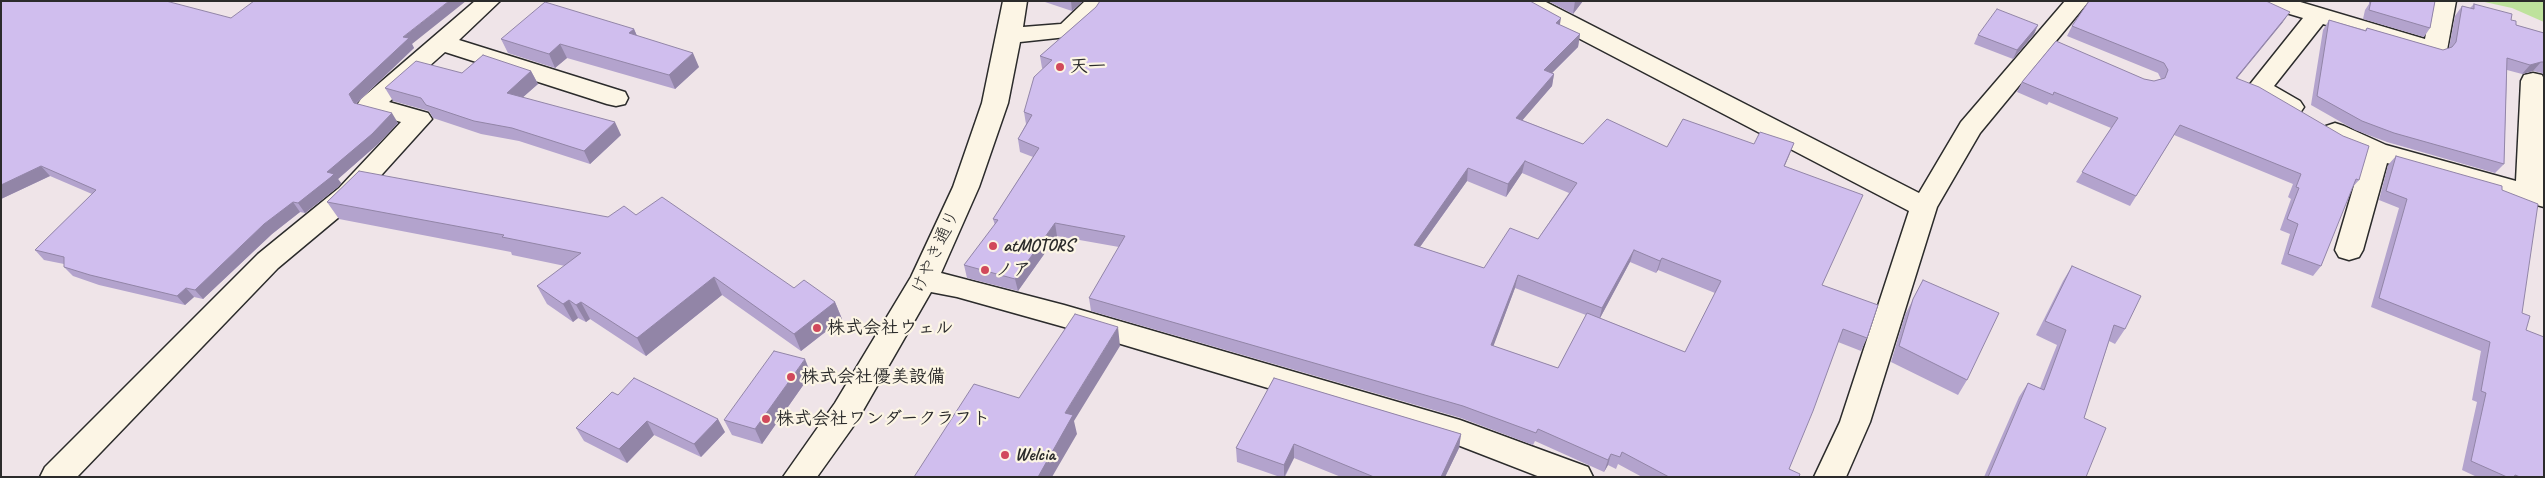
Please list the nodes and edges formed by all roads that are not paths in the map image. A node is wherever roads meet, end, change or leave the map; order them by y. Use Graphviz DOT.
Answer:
graph roads {
  1 [pos="489,1"];
  2 [pos="1015,1"];
  3 [pos="1099,1"];
  4 [pos="1525,1"];
  5 [pos="2078,1"];
  6 [pos="2271,1"];
  7 [pos="2444,1"];
  8 [pos="2318,15"];
  9 [pos="1010,35"];
  10 [pos="2046,38"];
  11 [pos="444,43"];
  12 [pos="2072,49"];
  13 [pos="2533,81"];
  14 [pos="616,98"];
  15 [pos="2377,151"];
  16 [pos="2536,196"];
  17 [pos="1924,207"];
  18 [pos="2348,250"];
  19 [pos="924,280"];
  20 [pos="56,477"];
  21 [pos="799,477"];
  22 [pos="1577,477"];
  23 [pos="1830,477"];
  1 -- 11 [label="street"];
  2 -- 9 [label="street, けやき通り"];
  3 -- 9 [label="street"];
  4 -- 17 [label="street"];
  5 -- 10 [label="street"];
  6 -- 8 [label="street"];
  7 -- 8 [label="street"];
  8 -- 15 [label="street"];
  9 -- 19 [label="street, けやき通り"];
  10 -- 12 [label="street"];
  10 -- 17 [label="street"];
  11 -- 14 [label="street"];
  11 -- 20 [label="street"];
  13 -- 16 [label="street"];
  15 -- 16 [label="street"];
  15 -- 18 [label="street"];
  17 -- 23 [label="street"];
  19 -- 21 [label="street, けやき通り"];
  19 -- 22 [label="street"];
}
